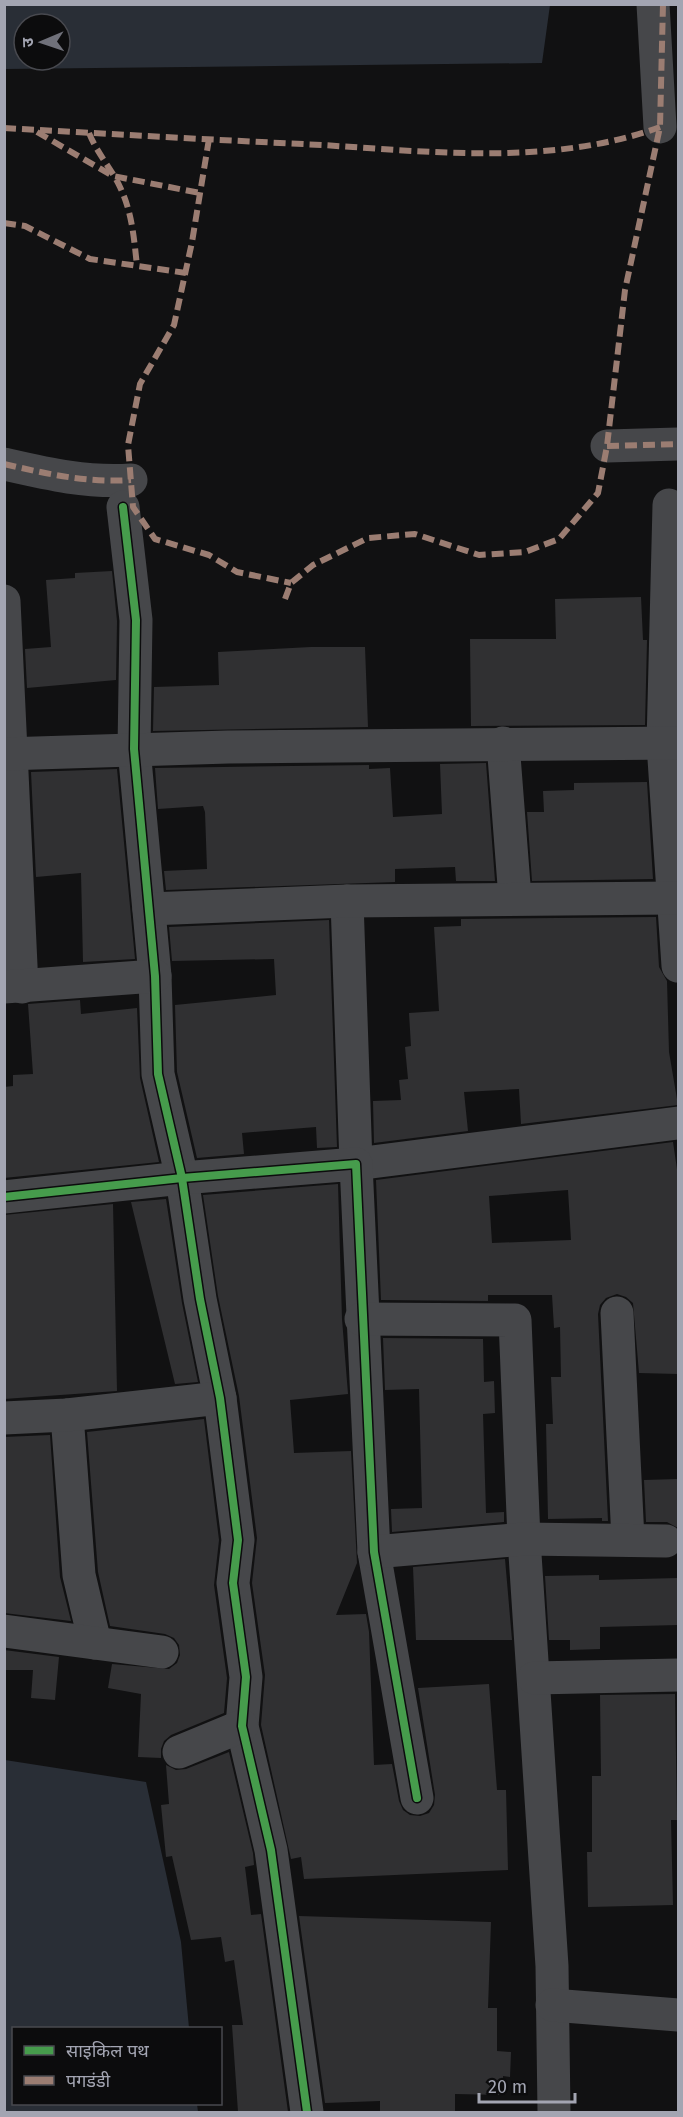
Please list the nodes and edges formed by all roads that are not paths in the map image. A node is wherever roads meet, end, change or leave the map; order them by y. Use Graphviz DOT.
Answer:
graph roads {
  1 [pos="652,4"];
  2 [pos="660,128"];
  3 [pos="678,444"];
  4 [pos="607,446"];
  5 [pos="4,464"];
  6 [pos="669,505"];
  7 [pos="4,601"];
  8 [pos="671,743"];
  9 [pos="502,744"];
  10 [pos="134,749"];
  11 [pos="9,754"];
  12 [pos="515,898"];
  13 [pos="674,898"];
  14 [pos="346,901"];
  15 [pos="149,909"];
  16 [pos="678,954"];
  17 [pos="155,976"];
  18 [pos="13,987"];
  19 [pos="678,1123"];
  20 [pos="356,1164"];
  21 [pos="182,1178"];
  22 [pos="4,1197"];
  23 [pos="617,1313"];
  24 [pos="361,1319"];
  25 [pos="219,1398"];
  26 [pos="67,1415"];
  27 [pos="4,1418"];
  28 [pos="524,1539"];
  29 [pos="628,1540"];
  30 [pos="666,1541"];
  31 [pos="374,1552"];
  32 [pos="4,1631"];
  33 [pos="95,1643"];
  34 [pos="162,1652"];
  35 [pos="678,1675"];
  36 [pos="534,1678"];
  37 [pos="242,1726"];
  38 [pos="178,1752"];
  39 [pos="417,1798"];
  40 [pos="552,2005"];
  41 [pos="678,2015"];
  42 [pos="307,2112"];
  43 [pos="554,2112"];
  1 -- 2 [label="street"];
  3 -- 4 [label="street"];
  5 -- 10 [label="street"];
  6 -- 8 [label="street"];
  7 -- 11 [label="street"];
  8 -- 9 [label="street"];
  8 -- 13 [label="street"];
  9 -- 10 [label="street"];
  9 -- 12 [label="street"];
  10 -- 11 [label="street"];
  10 -- 15 [label="street"];
  11 -- 18 [label="street"];
  12 -- 13 [label="street"];
  12 -- 14 [label="street"];
  13 -- 16 [label="street"];
  14 -- 15 [label="street"];
  14 -- 20 [label="street"];
  15 -- 17 [label="street"];
  17 -- 18 [label="street"];
  17 -- 21 [label="street"];
  19 -- 20 [label="street"];
  20 -- 21 [label="street"];
  20 -- 24 [label="street"];
  21 -- 22 [label="street"];
  21 -- 25 [label="street"];
  23 -- 29 [label="street"];
  24 -- 28 [label="street"];
  24 -- 31 [label="street"];
  25 -- 26 [label="street"];
  25 -- 37 [label="street"];
  26 -- 27 [label="street"];
  26 -- 33 [label="street"];
  28 -- 29 [label="street"];
  28 -- 31 [label="street"];
  28 -- 36 [label="street"];
  29 -- 30 [label="street"];
  31 -- 39 [label="street"];
  32 -- 33 [label="street"];
  33 -- 34 [label="street"];
  35 -- 36 [label="street"];
  36 -- 40 [label="street"];
  37 -- 38 [label="street"];
  37 -- 42 [label="street"];
  40 -- 41 [label="street"];
  40 -- 43 [label="street"];
}
